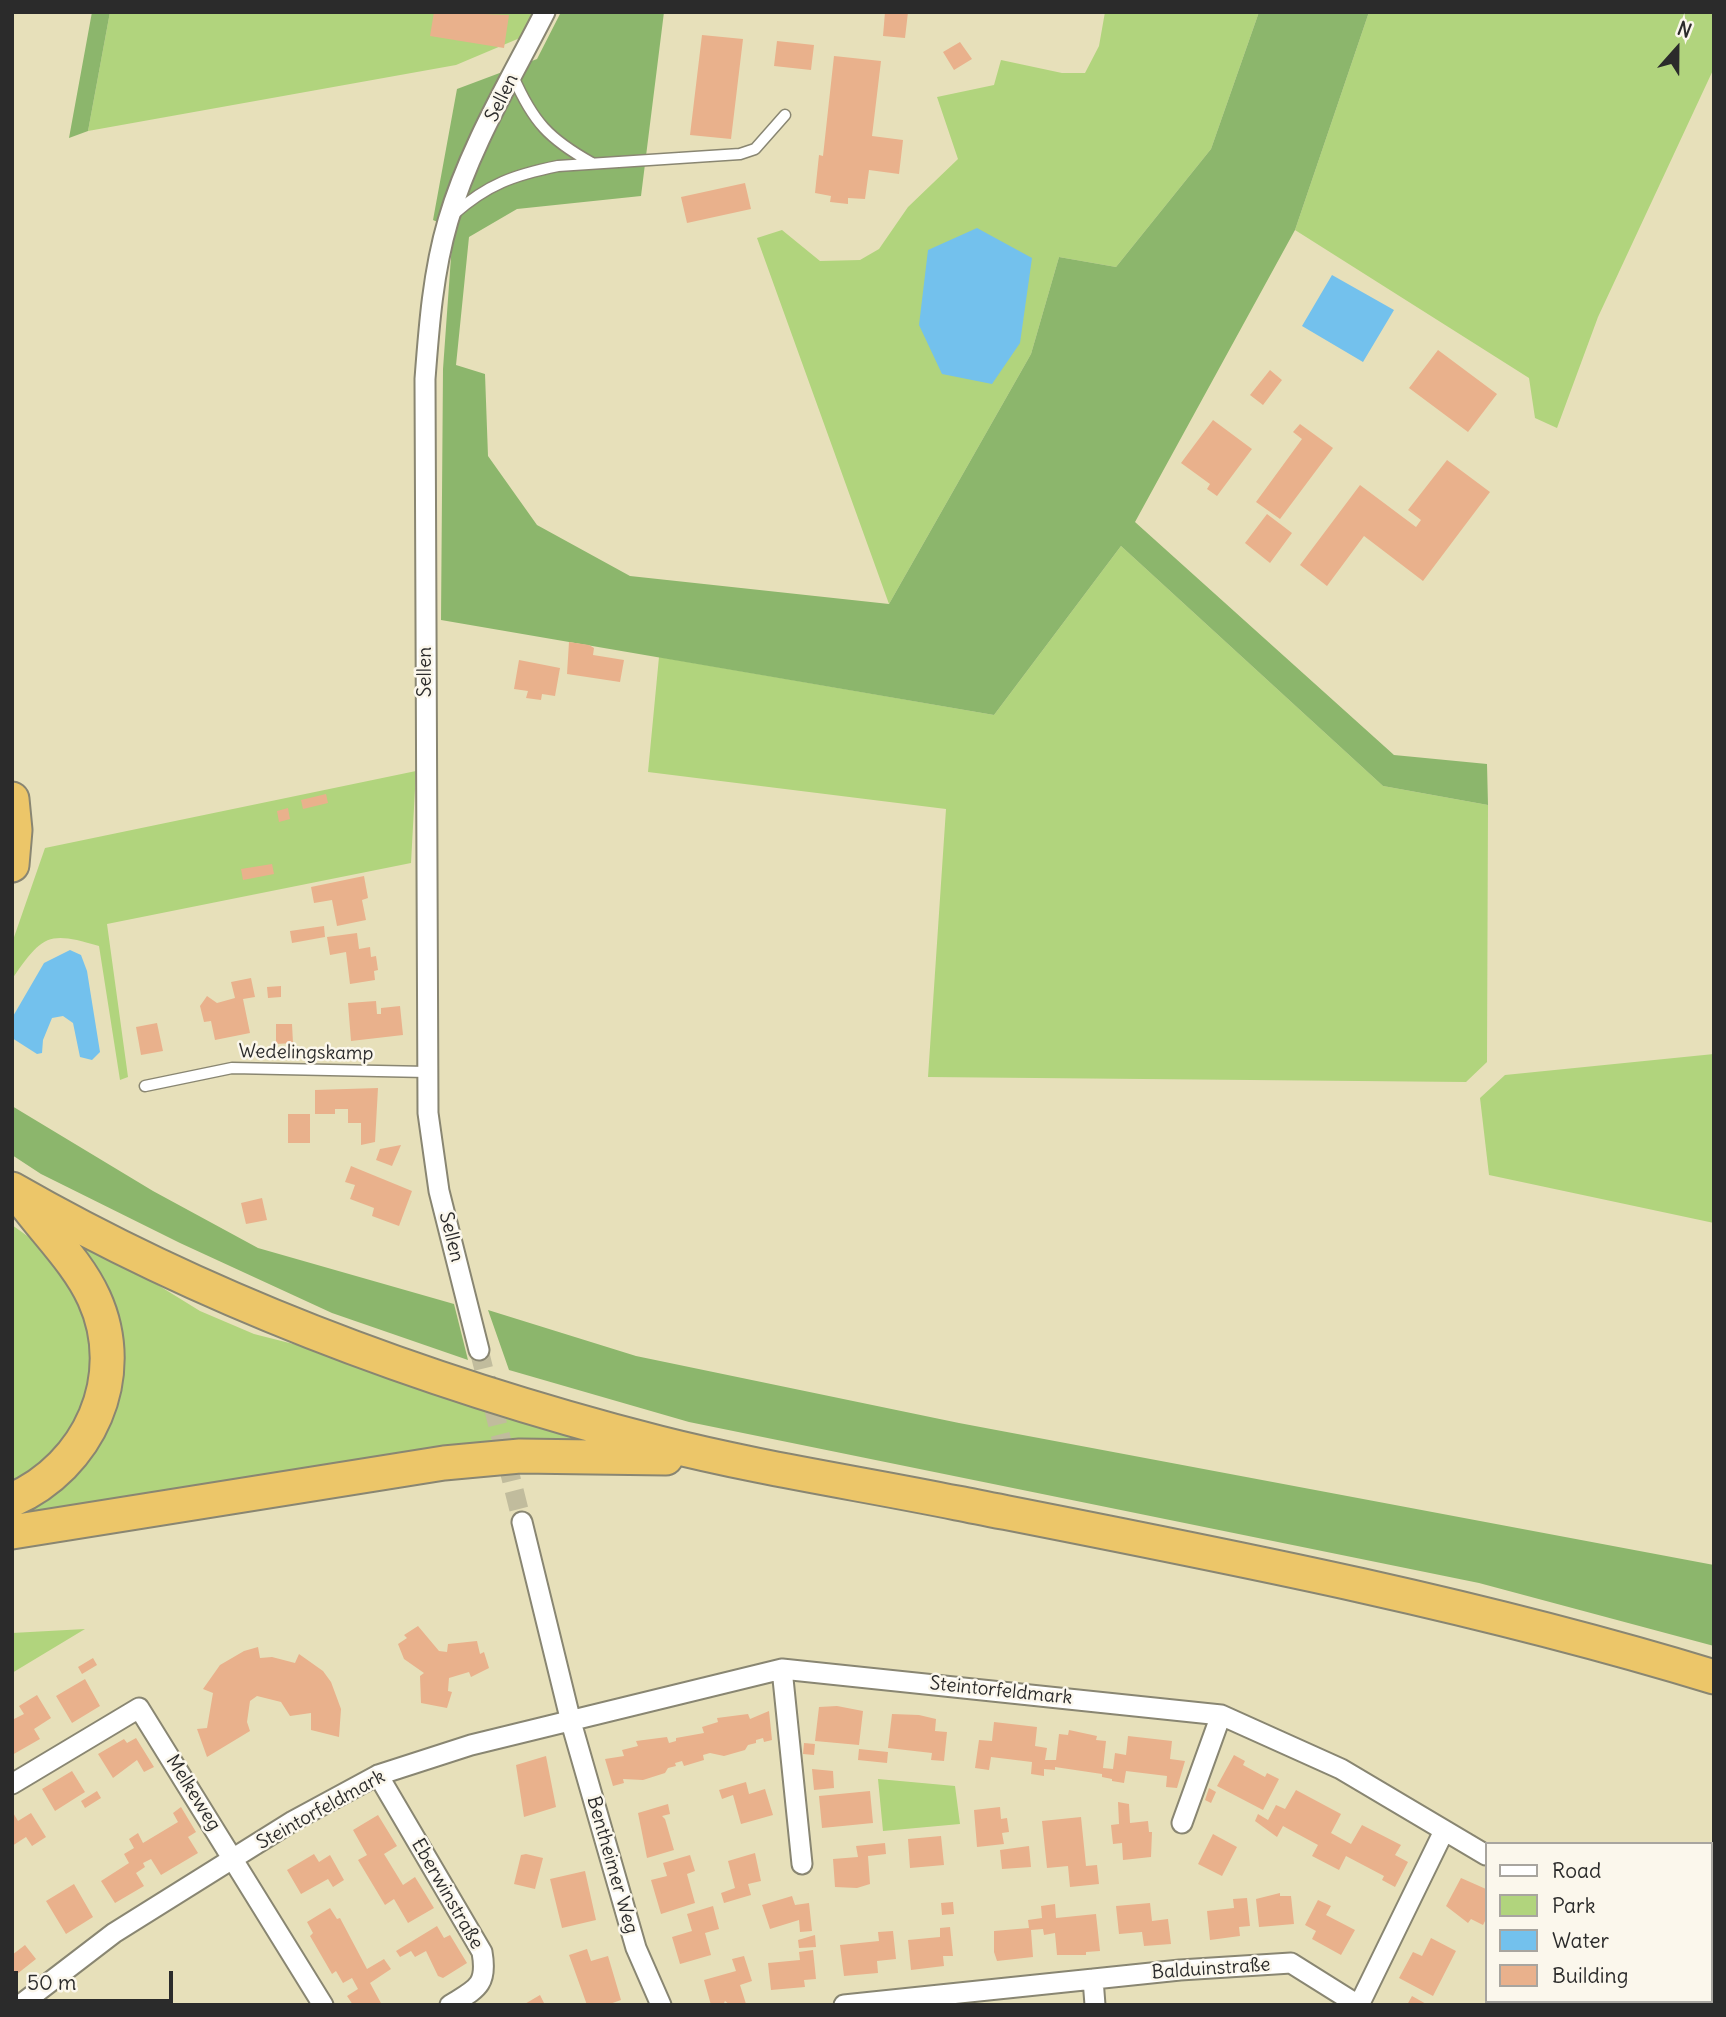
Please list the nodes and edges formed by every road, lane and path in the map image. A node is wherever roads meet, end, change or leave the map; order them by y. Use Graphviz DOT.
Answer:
graph roads {
  1 [pos="545,12"];
  2 [pos="513,76"];
  3 [pos="785,115"];
  4 [pos="592,164"];
  5 [pos="449,219"];
  6 [pos="12,799"];
  7 [pos="12,865"];
  8 [pos="426,1072"];
  9 [pos="145,1086"];
  10 [pos="14,1191"];
  11 [pos="479,1350"];
  12 [pos="739,1461"];
  13 [pos="12,1500"];
  14 [pos="522,1522"];
  15 [pos="12,1532"];
  16 [pos="782,1669"];
  17 [pos="1714,1677"];
  18 [pos="1221,1715"];
  19 [pos="570,1722"];
  20 [pos="378,1775"];
  21 [pos="12,1784"];
  22 [pos="1182,1823"];
  23 [pos="1444,1831"];
  24 [pos="1484,1853"];
  25 [pos="235,1860"];
  26 [pos="803,1864"];
  27 [pos="1093,1979"];
  28 [pos="20,2005"];
  29 [pos="323,2005"];
  30 [pos="450,2005"];
  31 [pos="661,2005"];
  32 [pos="844,2005"];
  33 [pos="1095,2005"];
  34 [pos="1359,2005"];
  1 -- 2 [label="street, Sellen"];
  2 -- 4 [label="lane"];
  2 -- 5 [label="street, Sellen"];
  3 -- 4 [label="lane"];
  4 -- 5 [label="lane"];
  5 -- 8 [label="street, Sellen"];
  6 -- 7 [label="highway"];
  8 -- 9 [label="lane, Wedelingskamp"];
  8 -- 11 [label="street, Sellen"];
  10 -- 12 [label="highway"];
  10 -- 13 [label="highway"];
  12 -- 15 [label="highway"];
  12 -- 17 [label="highway"];
  14 -- 19 [label="street"];
  16 -- 18 [label="street, Steintorfeldmark"];
  16 -- 19 [label="street, Steintorfeldmark"];
  16 -- 26 [label="street"];
  18 -- 22 [label="street"];
  18 -- 23 [label="street, Steintorfeldmark"];
  19 -- 20 [label="street, Steintorfeldmark"];
  19 -- 31 [label="street, Bentheimer Weg"];
  20 -- 25 [label="street, Steintorfeldmark"];
  20 -- 30 [label="street, Eberwinstraße"];
  21 -- 25 [label="street, Melkeweg"];
  23 -- 24 [label="street, Steintorfeldmark"];
  23 -- 34 [label="street, Balduinstraße"];
  25 -- 28 [label="street, Steintorfeldmark"];
  25 -- 29 [label="street, Melkeweg"];
  27 -- 32 [label="street, Balduinstraße"];
  27 -- 33 [label="street"];
  27 -- 34 [label="street, Balduinstraße"];
}
